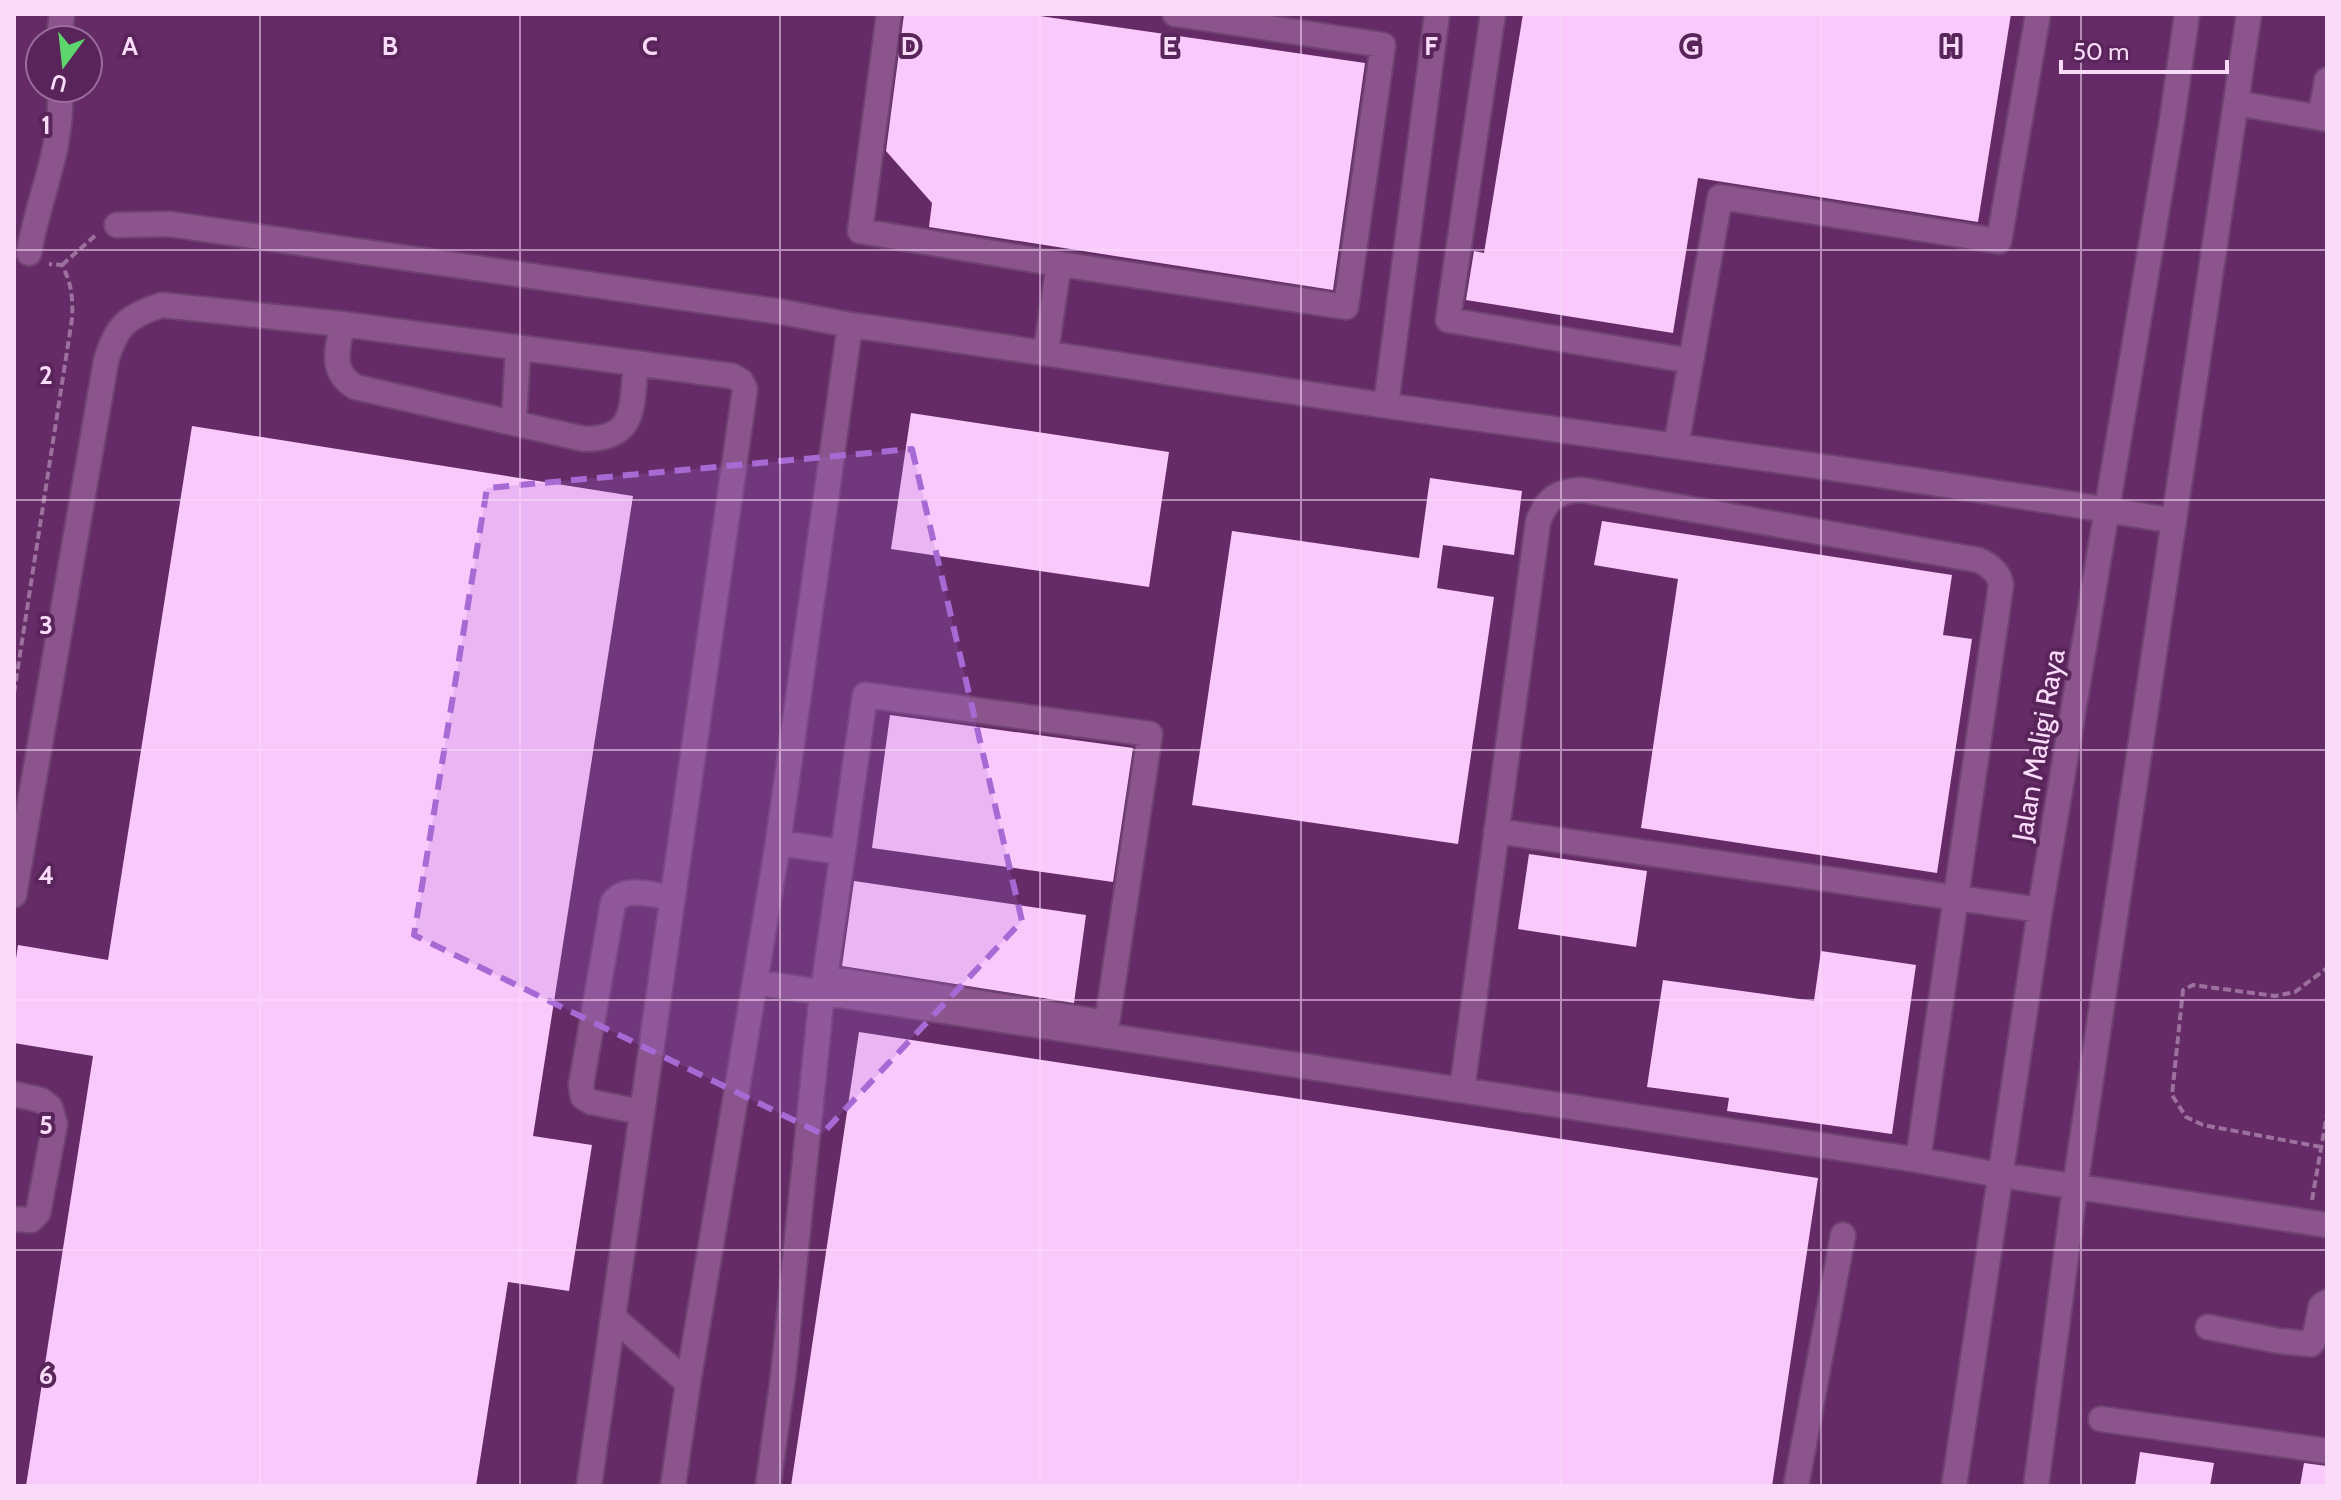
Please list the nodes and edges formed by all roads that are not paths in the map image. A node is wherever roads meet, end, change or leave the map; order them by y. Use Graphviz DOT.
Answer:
graph roads {
  1 [pos="889,14"];
  2 [pos="1175,14"];
  3 [pos="1436,14"];
  4 [pos="1493,14"];
  5 [pos="2038,14"];
  6 [pos="2187,14"];
  7 [pos="2249,14"];
  8 [pos="2327,80"];
  9 [pos="2236,103"];
  10 [pos="61,104"];
  11 [pos="2324,118"];
  12 [pos="117,225"];
  13 [pos="29,253"];
  14 [pos="1059,264"];
  15 [pos="342,324"];
  16 [pos="850,325"];
  17 [pos="518,349"];
  18 [pos="1046,351"];
  19 [pos="1691,361"];
  20 [pos="636,363"];
  21 [pos="1386,405"];
  22 [pos="514,421"];
  23 [pos="1676,446"];
  24 [pos="2108,510"];
  25 [pos="2174,521"];
  26 [pos="1496,831"];
  27 [pos="778,843"];
  28 [pos="842,852"];
  29 [pos="14,895"];
  30 [pos="1955,895"];
  31 [pos="672,898"];
  32 [pos="2040,910"];
  33 [pos="755,982"];
  34 [pos="822,993"];
  35 [pos="1462,1090"];
  36 [pos="14,1094"];
  37 [pos="641,1112"];
  38 [pos="1918,1160"];
  39 [pos="2000,1175"];
  40 [pos="2075,1187"];
  41 [pos="2317,1224"];
  42 [pos="15,1225"];
  43 [pos="1843,1235"];
  44 [pos="2327,1302"];
  45 [pos="614,1318"];
  46 [pos="2208,1327"];
  47 [pos="688,1383"];
  48 [pos="2101,1419"];
  49 [pos="2327,1451"];
  50 [pos="589,1486"];
  51 [pos="673,1486"];
  52 [pos="768,1486"];
  53 [pos="1796,1486"];
  54 [pos="1954,1486"];
  55 [pos="2036,1486"];
  1 -- 14 [label="street"];
  2 -- 14 [label="street"];
  3 -- 21 [label="street"];
  4 -- 19 [label="street"];
  5 -- 19 [label="street"];
  6 -- 24 [label="street, Jalan Maligi Raya"];
  7 -- 9 [label="street"];
  8 -- 11 [label="street"];
  9 -- 11 [label="street"];
  9 -- 25 [label="street"];
  10 -- 13 [label="street"];
  12 -- 16 [label="street"];
  14 -- 18 [label="street"];
  15 -- 17 [label="street"];
  15 -- 22 [label="street"];
  15 -- 29 [label="street"];
  16 -- 18 [label="street"];
  16 -- 27 [label="street"];
  17 -- 20 [label="street"];
  17 -- 22 [label="street"];
  18 -- 21 [label="street"];
  19 -- 23 [label="street"];
  20 -- 22 [label="street"];
  20 -- 31 [label="street"];
  21 -- 23 [label="street"];
  23 -- 24 [label="street"];
  24 -- 25 [label="street"];
  24 -- 32 [label="street, Jalan Maligi Raya"];
  25 -- 40 [label="street"];
  26 -- 30 [label="street"];
  26 -- 30 [label="street"];
  26 -- 35 [label="street"];
  27 -- 28 [label="street"];
  27 -- 33 [label="street"];
  28 -- 28 [label="street"];
  30 -- 32 [label="street"];
  30 -- 38 [label="street"];
  31 -- 37 [label="street"];
  31 -- 37 [label="street"];
  32 -- 39 [label="street, Jalan Maligi Raya"];
  33 -- 34 [label="street"];
  33 -- 47 [label="street"];
  34 -- 35 [label="street"];
  34 -- 52 [label="street"];
  35 -- 38 [label="street"];
  36 -- 42 [label="street"];
  37 -- 45 [label="street"];
  38 -- 39 [label="street"];
  39 -- 40 [label="street"];
  39 -- 54 [label="street, Jalan Maligi Raya"];
  40 -- 41 [label="street"];
  40 -- 55 [label="street"];
  43 -- 53 [label="street"];
  44 -- 46 [label="street"];
  45 -- 47 [label="street"];
  45 -- 50 [label="street"];
  47 -- 51 [label="street"];
  48 -- 49 [label="street"];
}
